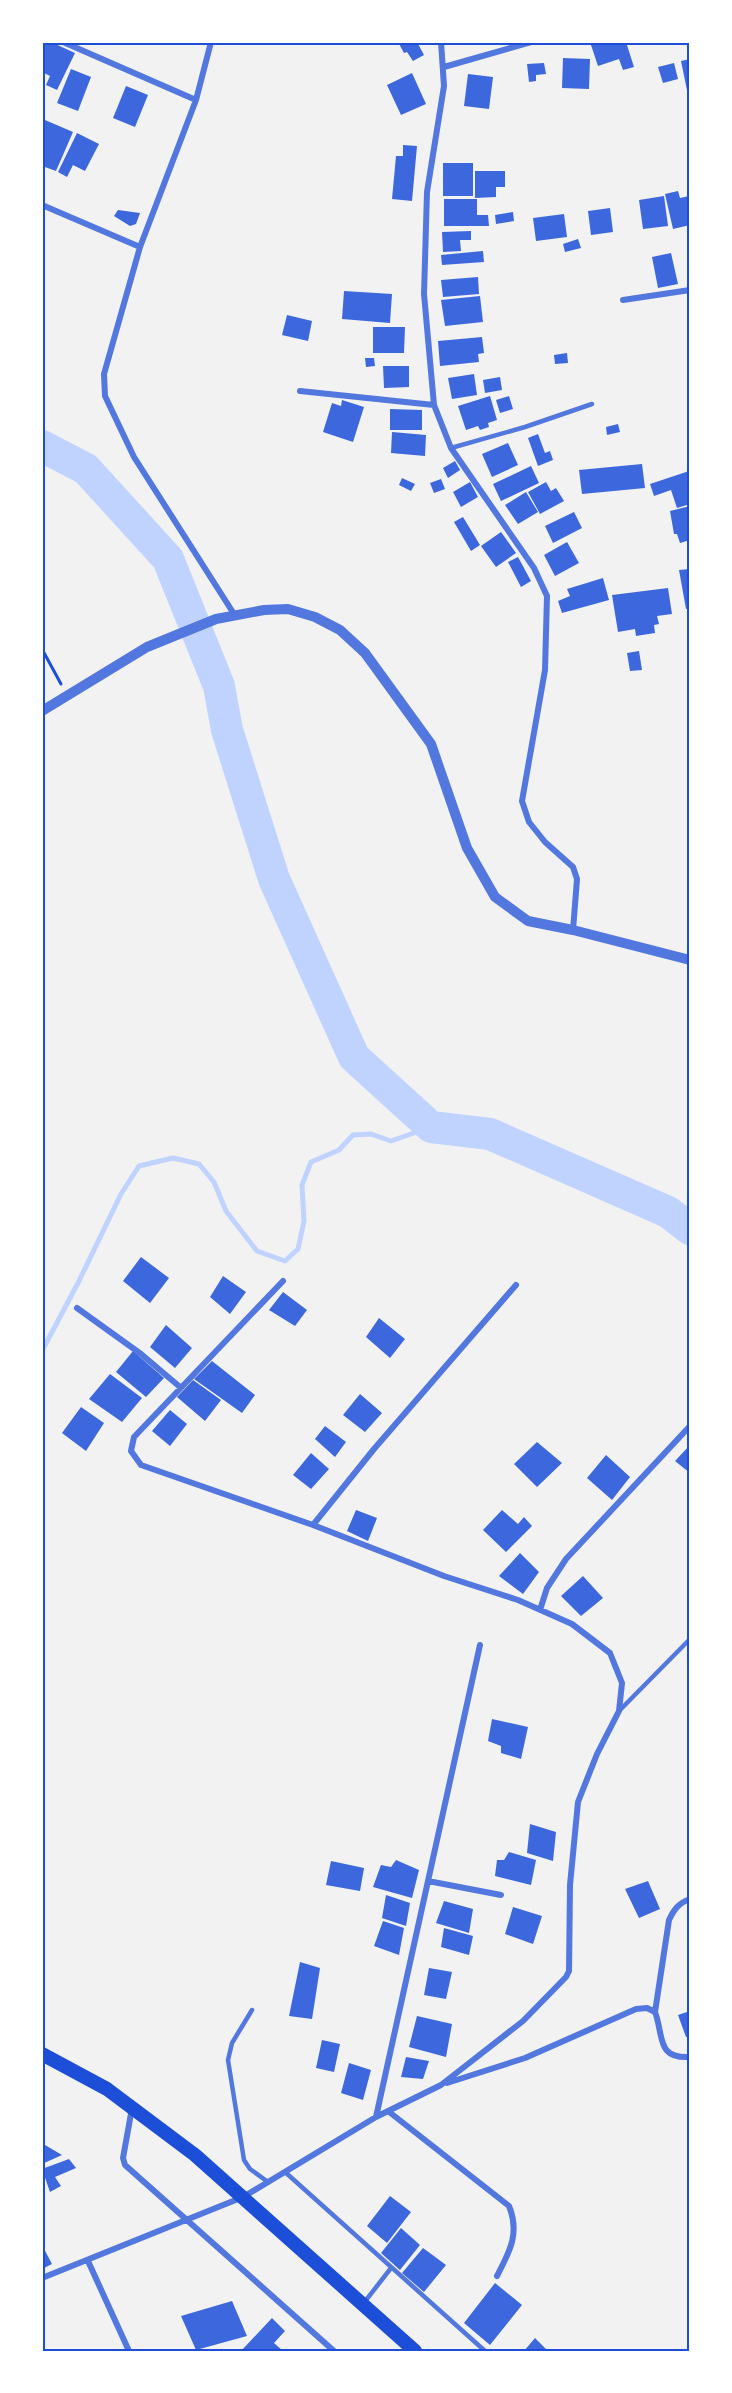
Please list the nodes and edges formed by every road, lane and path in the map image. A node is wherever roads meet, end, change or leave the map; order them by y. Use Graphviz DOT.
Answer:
graph roads {
  1 [pos="63,42"];
  2 [pos="211,42"];
  3 [pos="441,42"];
  4 [pos="531,42"];
  5 [pos="444,67"];
  6 [pos="196,100"];
  7 [pos="42,205"];
  8 [pos="140,247"];
  9 [pos="690,290"];
  10 [pos="624,300"];
  11 [pos="300,391"];
  12 [pos="592,404"];
  13 [pos="434,405"];
  14 [pos="451,448"];
  15 [pos="234,614"];
  16 [pos="42,649"];
  17 [pos="68,696"];
  18 [pos="42,711"];
  19 [pos="573,930"];
  20 [pos="690,960"];
  21 [pos="283,1281"];
  22 [pos="516,1285"];
  23 [pos="77,1308"];
  24 [pos="180,1387"];
  25 [pos="690,1426"];
  26 [pos="313,1525"];
  27 [pos="540,1610"];
  28 [pos="690,1639"];
  29 [pos="480,1645"];
  30 [pos="619,1711"];
  31 [pos="428,1881"];
  32 [pos="501,1895"];
  33 [pos="690,1899"];
  34 [pos="252,2010"];
  35 [pos="655,2012"];
  36 [pos="42,2054"];
  37 [pos="690,2057"];
  38 [pos="441,2085"];
  39 [pos="132,2107"];
  40 [pos="388,2111"];
  41 [pos="376,2117"];
  42 [pos="285,2172"];
  43 [pos="268,2182"];
  44 [pos="243,2197"];
  45 [pos="187,2220"];
  46 [pos="88,2261"];
  47 [pos="391,2268"];
  48 [pos="497,2276"];
  49 [pos="42,2278"];
  50 [pos="363,2305"];
  51 [pos="129,2351"];
  52 [pos="334,2351"];
  53 [pos="415,2351"];
  54 [pos="485,2351"];
  1 -- 6 [label="street"];
  2 -- 6 [label="street"];
  3 -- 5 [label="street"];
  4 -- 5 [label="street"];
  5 -- 13 [label="street"];
  6 -- 8 [label="street"];
  7 -- 8 [label="street"];
  8 -- 15 [label="street"];
  9 -- 10 [label="street"];
  11 -- 13 [label="street"];
  12 -- 14 [label="lane"];
  13 -- 14 [label="street"];
  14 -- 19 [label="street"];
  15 -- 17 [label="street"];
  15 -- 19 [label="street"];
  16 -- 17 [label="path"];
  17 -- 18 [label="street"];
  19 -- 20 [label="street"];
  21 -- 24 [label="street"];
  22 -- 26 [label="street"];
  23 -- 24 [label="street"];
  24 -- 26 [label="street"];
  25 -- 27 [label="street"];
  26 -- 27 [label="street"];
  27 -- 30 [label="street"];
  28 -- 30 [label="lane"];
  29 -- 31 [label="street"];
  30 -- 38 [label="street"];
  31 -- 32 [label="street"];
  31 -- 41 [label="street"];
  33 -- 35 [label="street"];
  34 -- 43 [label="lane"];
  35 -- 37 [label="street"];
  35 -- 38 [label="street"];
  36 -- 39 [label="highway"];
  38 -- 40 [label="street"];
  39 -- 44 [label="highway"];
  39 -- 45 [label="street"];
  40 -- 41 [label="street"];
  40 -- 48 [label="street"];
  41 -- 42 [label="street"];
  42 -- 43 [label="street"];
  42 -- 47 [label="lane"];
  43 -- 44 [label="street"];
  44 -- 45 [label="street"];
  44 -- 50 [label="highway"];
  45 -- 46 [label="street"];
  45 -- 52 [label="street"];
  46 -- 49 [label="street"];
  46 -- 51 [label="street"];
  47 -- 50 [label="lane"];
  47 -- 54 [label="lane"];
  50 -- 53 [label="highway"];
}
